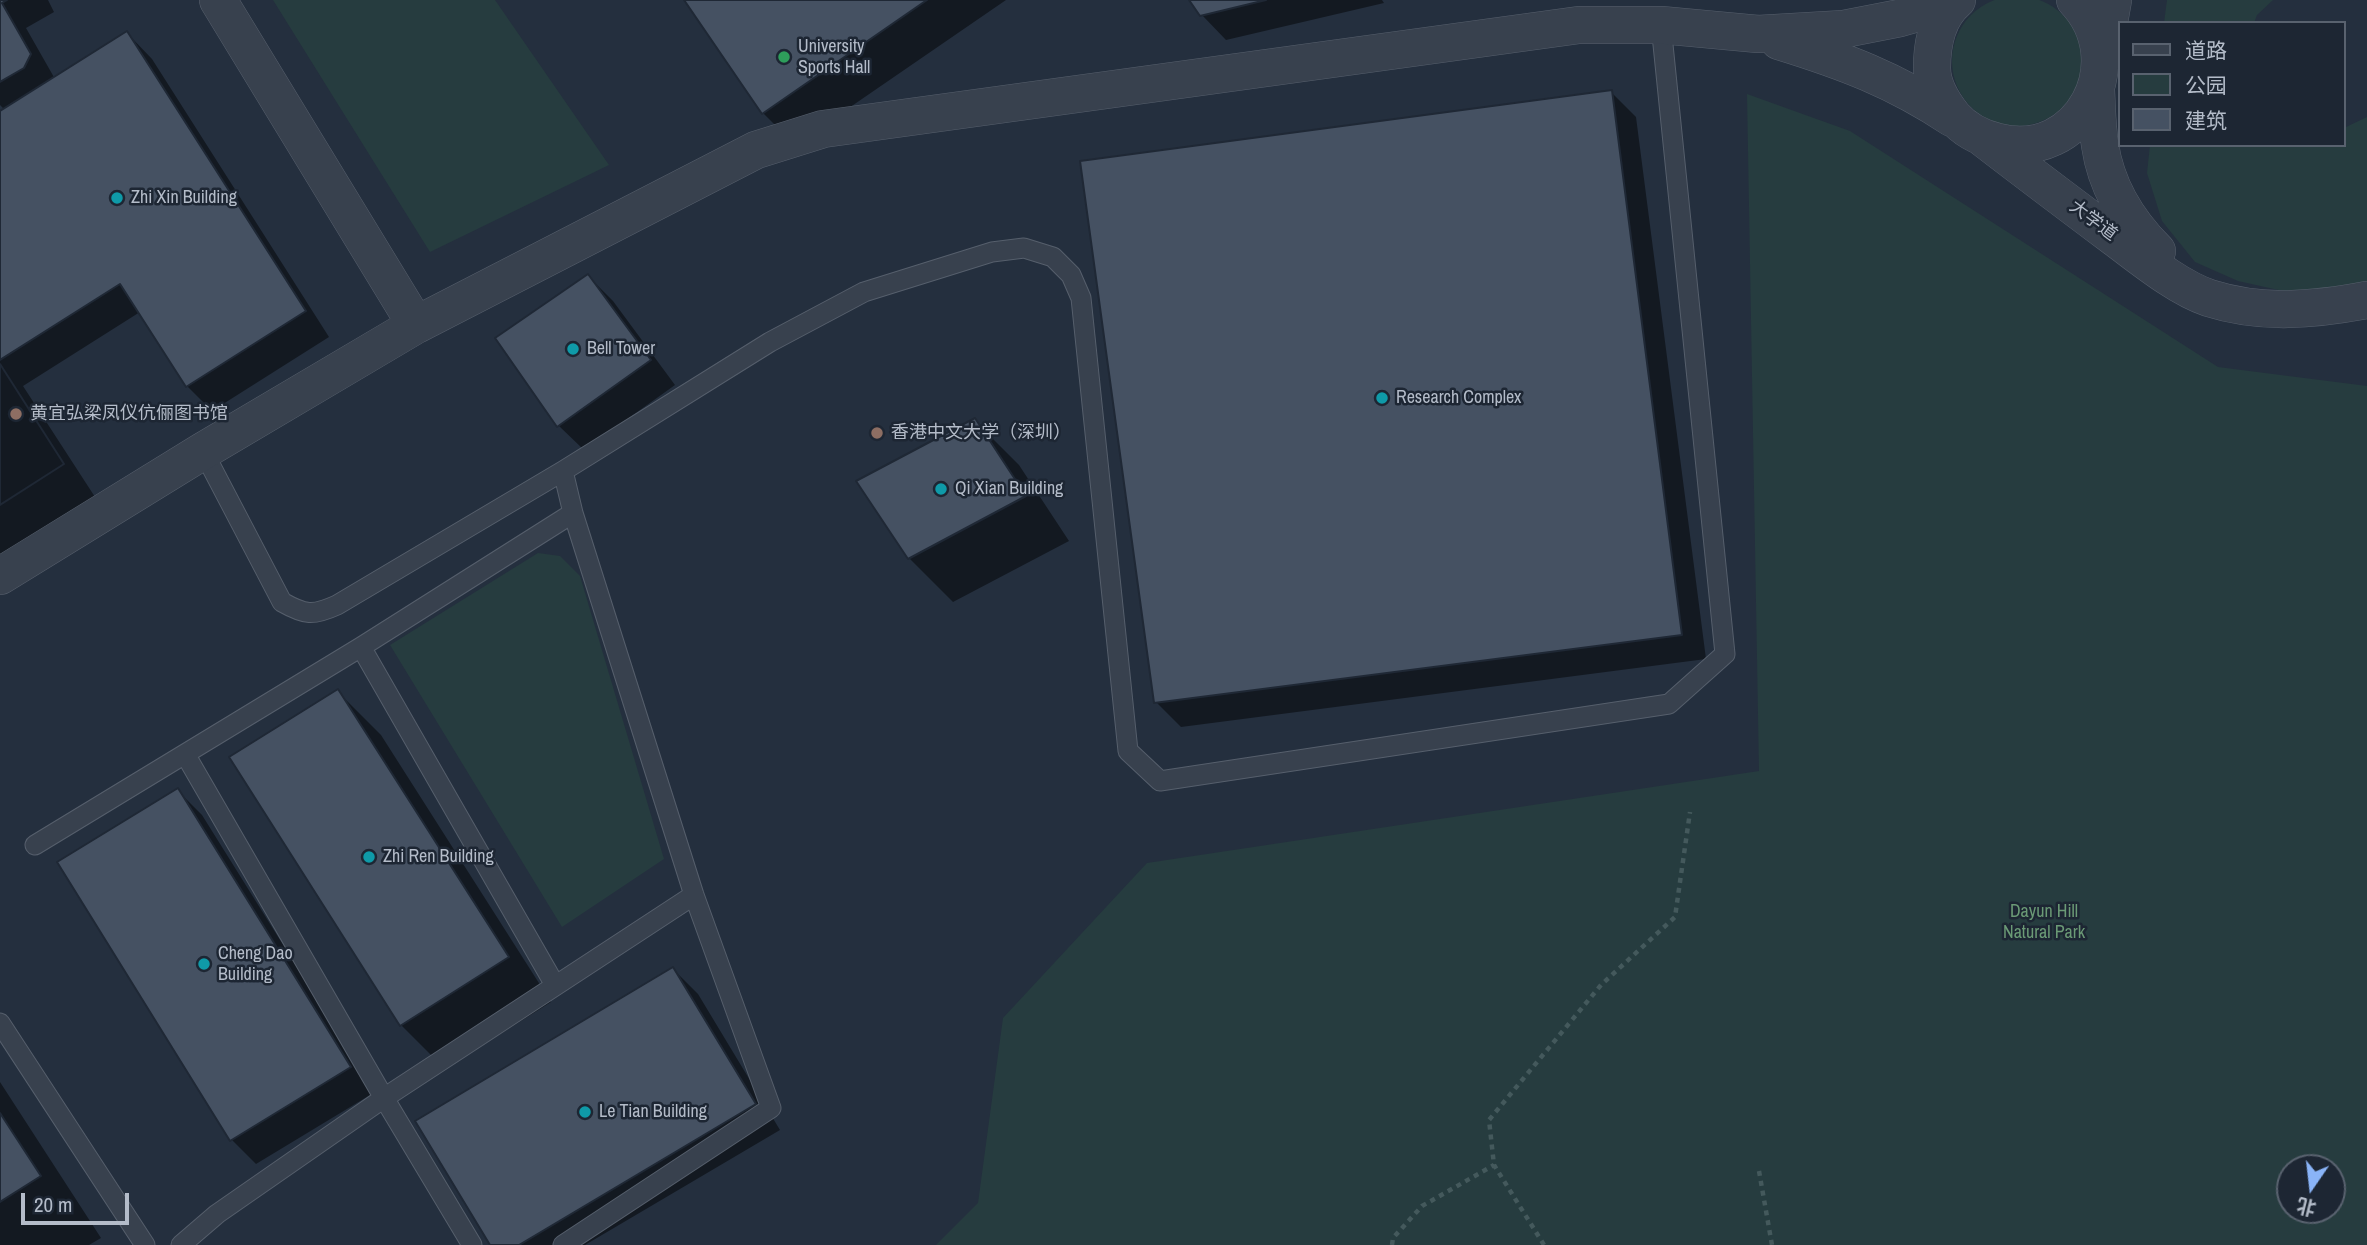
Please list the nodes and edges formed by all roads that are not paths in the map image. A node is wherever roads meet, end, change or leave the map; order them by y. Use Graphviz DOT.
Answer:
graph roads {
  1 [pos="218,0"];
  2 [pos="2074,0"];
  3 [pos="2113,0"];
  4 [pos="1955,2"];
  5 [pos="1661,24"];
  6 [pos="1758,34"];
  7 [pos="2099,77"];
  8 [pos="1971,131"];
  9 [pos="2206,297"];
  10 [pos="2367,300"];
  11 [pos="416,325"];
  12 [pos="202,451"];
  13 [pos="563,471"];
  14 [pos="573,513"];
  15 [pos="0,576"];
  16 [pos="361,647"];
  17 [pos="185,754"];
  18 [pos="35,845"];
  19 [pos="694,895"];
  20 [pos="555,985"];
  21 [pos="0,1023"];
  22 [pos="384,1098"];
  23 [pos="145,1245"];
  24 [pos="181,1245"];
  25 [pos="472,1245"];
  26 [pos="563,1245"];
  1 -- 11 [label="street"];
  2 -- 7 [label="street, 大学道"];
  3 -- 7 [label="street, 大学道"];
  4 -- 6 [label="street"];
  4 -- 8 [label="street, 大学道"];
  5 -- 6 [label="street"];
  5 -- 11 [label="street"];
  5 -- 13 [label="lane"];
  6 -- 8 [label="street"];
  7 -- 8 [label="street, 大学道"];
  7 -- 9 [label="street, 大学道"];
  8 -- 9 [label="street, 大学道"];
  9 -- 10 [label="street, 大学道"];
  11 -- 12 [label="street"];
  12 -- 13 [label="lane"];
  12 -- 15 [label="street"];
  13 -- 14 [label="lane"];
  14 -- 16 [label="lane"];
  14 -- 19 [label="lane"];
  16 -- 17 [label="lane"];
  16 -- 20 [label="lane"];
  17 -- 18 [label="lane"];
  17 -- 22 [label="lane"];
  19 -- 20 [label="lane"];
  19 -- 26 [label="lane"];
  20 -- 22 [label="lane"];
  21 -- 23 [label="lane"];
  22 -- 24 [label="lane"];
  22 -- 25 [label="lane"];
}
